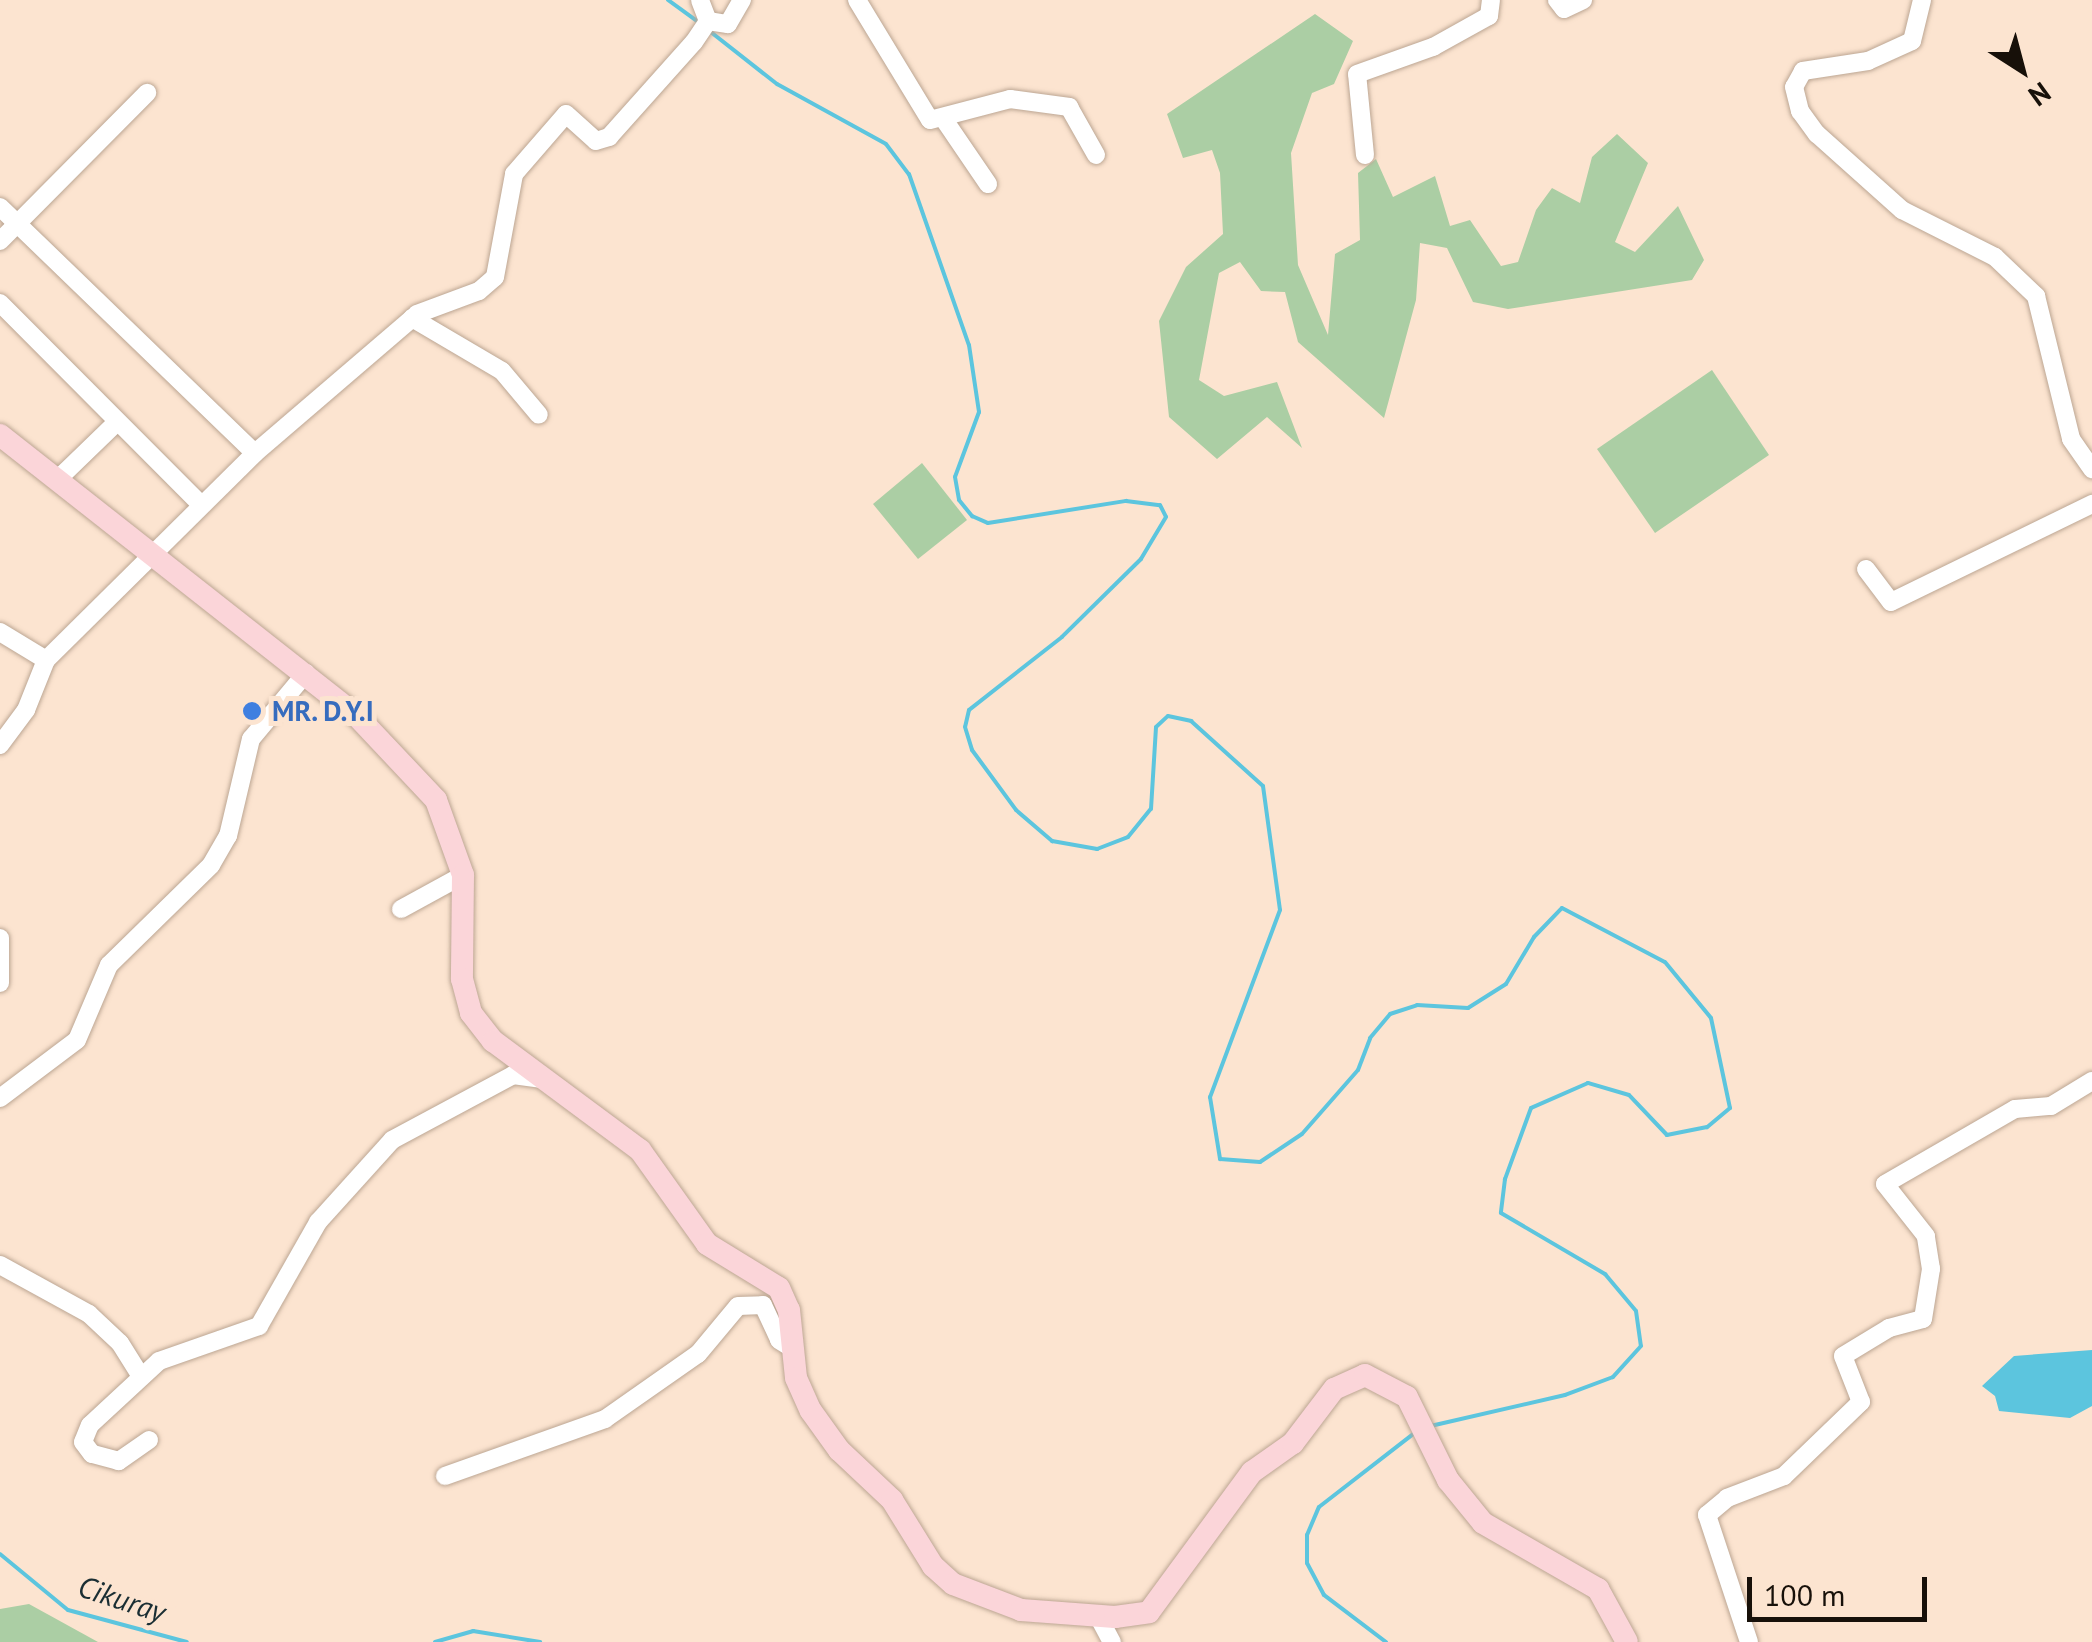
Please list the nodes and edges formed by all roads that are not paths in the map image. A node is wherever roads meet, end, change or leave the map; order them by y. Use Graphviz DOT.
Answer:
graph roads {
  1 [pos="700,0"];
  2 [pos="742,0"];
  3 [pos="858,0"];
  4 [pos="1491,0"];
  5 [pos="1557,0"];
  6 [pos="1584,0"];
  7 [pos="1940,0"];
  8 [pos="1922,8"];
  9 [pos="707,22"];
  10 [pos="147,93"];
  11 [pos="943,118"];
  12 [pos="1096,155"];
  13 [pos="1365,155"];
  14 [pos="988,184"];
  15 [pos="0,207"];
  16 [pos="17,222"];
  17 [pos="0,241"];
  18 [pos="0,303"];
  19 [pos="412,318"];
  20 [pos="540,415"];
  21 [pos="117,422"];
  22 [pos="0,435"];
  23 [pos="255,452"];
  24 [pos="2092,469"];
  25 [pos="57,480"];
  26 [pos="201,504"];
  27 [pos="2092,504"];
  28 [pos="153,554"];
  29 [pos="1866,569"];
  30 [pos="0,632"];
  31 [pos="46,660"];
  32 [pos="306,673"];
  33 [pos="0,745"];
  34 [pos="463,875"];
  35 [pos="401,909"];
  36 [pos="0,938"];
  37 [pos="0,983"];
  38 [pos="546,1080"];
  39 [pos="2092,1081"];
  40 [pos="0,1098"];
  41 [pos="0,1265"];
  42 [pos="790,1347"];
  43 [pos="141,1376"];
  44 [pos="149,1440"];
  45 [pos="445,1476"];
  46 [pos="1098,1616"];
  47 [pos="1112,1642"];
  48 [pos="1628,1642"];
  49 [pos="1749,1642"];
  1 -- 9 [label="street"];
  2 -- 9 [label="street"];
  3 -- 11 [label="street"];
  4 -- 13 [label="street"];
  5 -- 6 [label="street"];
  7 -- 8 [label="street"];
  8 -- 24 [label="street"];
  9 -- 19 [label="street"];
  10 -- 16 [label="street"];
  11 -- 12 [label="street"];
  11 -- 14 [label="street"];
  15 -- 16 [label="street"];
  16 -- 17 [label="street"];
  16 -- 23 [label="street"];
  18 -- 21 [label="street"];
  19 -- 20 [label="street"];
  19 -- 23 [label="street"];
  21 -- 25 [label="street"];
  21 -- 26 [label="street"];
  22 -- 25 [label="main road"];
  23 -- 26 [label="street"];
  25 -- 28 [label="main road"];
  26 -- 28 [label="street"];
  27 -- 29 [label="street"];
  28 -- 31 [label="street"];
  28 -- 32 [label="main road"];
  30 -- 31 [label="street"];
  31 -- 33 [label="street"];
  32 -- 34 [label="main road"];
  32 -- 40 [label="street"];
  34 -- 35 [label="street"];
  34 -- 38 [label="main road"];
  36 -- 37 [label="street"];
  38 -- 42 [label="main road"];
  38 -- 43 [label="street"];
  39 -- 49 [label="street"];
  41 -- 43 [label="street"];
  42 -- 45 [label="street"];
  42 -- 46 [label="main road"];
  43 -- 44 [label="street"];
  46 -- 47 [label="street"];
  46 -- 48 [label="main road"];
}
